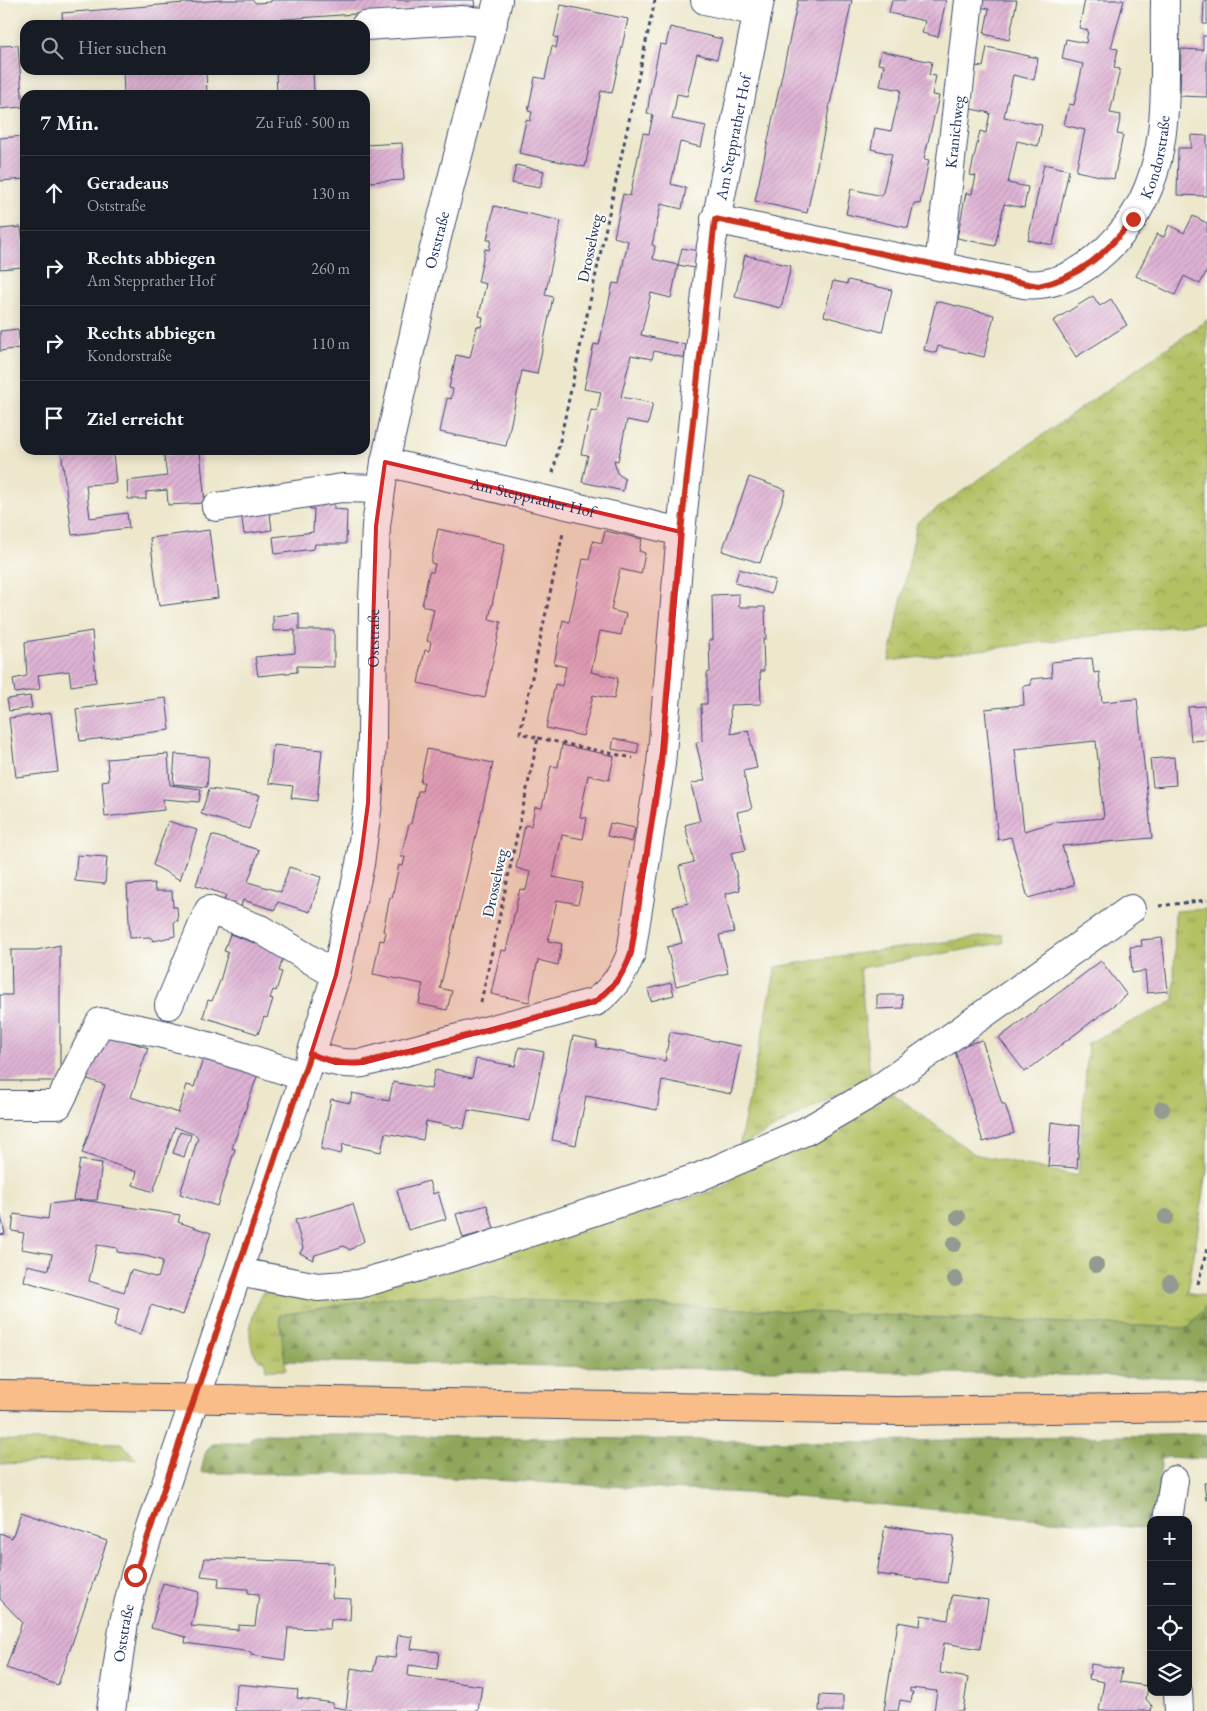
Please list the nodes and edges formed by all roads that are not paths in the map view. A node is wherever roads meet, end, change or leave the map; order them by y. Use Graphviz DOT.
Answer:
graph roads {
  1 [pos="705,0"];
  2 [pos="969,0"];
  3 [pos="1165,0"];
  4 [pos="759,6"];
  5 [pos="495,11"];
  6 [pos="370,26"];
  7 [pos="715,219"];
  8 [pos="939,265"];
  9 [pos="385,462"];
  10 [pos="381,489"];
  11 [pos="216,507"];
  12 [pos="681,532"];
  13 [pos="1131,909"];
  14 [pos="336,975"];
  15 [pos="168,1005"];
  16 [pos="307,1066"];
  17 [pos="0,1105"];
  18 [pos="238,1272"];
  19 [pos="0,1395"];
  20 [pos="194,1399"];
  21 [pos="1207,1407"];
  22 [pos="1174,1480"];
  23 [pos="1169,1516"];
  24 [pos="1178,1696"];
  25 [pos="111,1711"];
  26 [pos="1180,1711"];
  1 -- 4 [label="street, Am Stepprather Hof"];
  2 -- 8 [label="street, Kranichweg"];
  3 -- 8 [label="street, Kondorstraße"];
  4 -- 7 [label="street, Am Stepprather Hof"];
  5 -- 6 [label="street"];
  5 -- 9 [label="street, Oststraße"];
  7 -- 8 [label="street, Kondorstraße"];
  7 -- 12 [label="street, Am Stepprather Hof"];
  9 -- 10 [label="street, Oststraße"];
  9 -- 12 [label="street, Am Stepprather Hof"];
  10 -- 11 [label="street"];
  10 -- 14 [label="street, Oststraße"];
  12 -- 16 [label="street, Am Stepprather Hof"];
  13 -- 18 [label="street"];
  14 -- 15 [label="street"];
  14 -- 16 [label="street, Oststraße"];
  16 -- 17 [label="street, Am Stepprather Hof"];
  16 -- 18 [label="street, Oststraße"];
  18 -- 20 [label="street, Oststraße"];
  19 -- 20 [label="main road"];
  20 -- 21 [label="main road"];
  20 -- 25 [label="street, Oststraße"];
  22 -- 23 [label="street"];
  24 -- 26 [label="street"];
}
